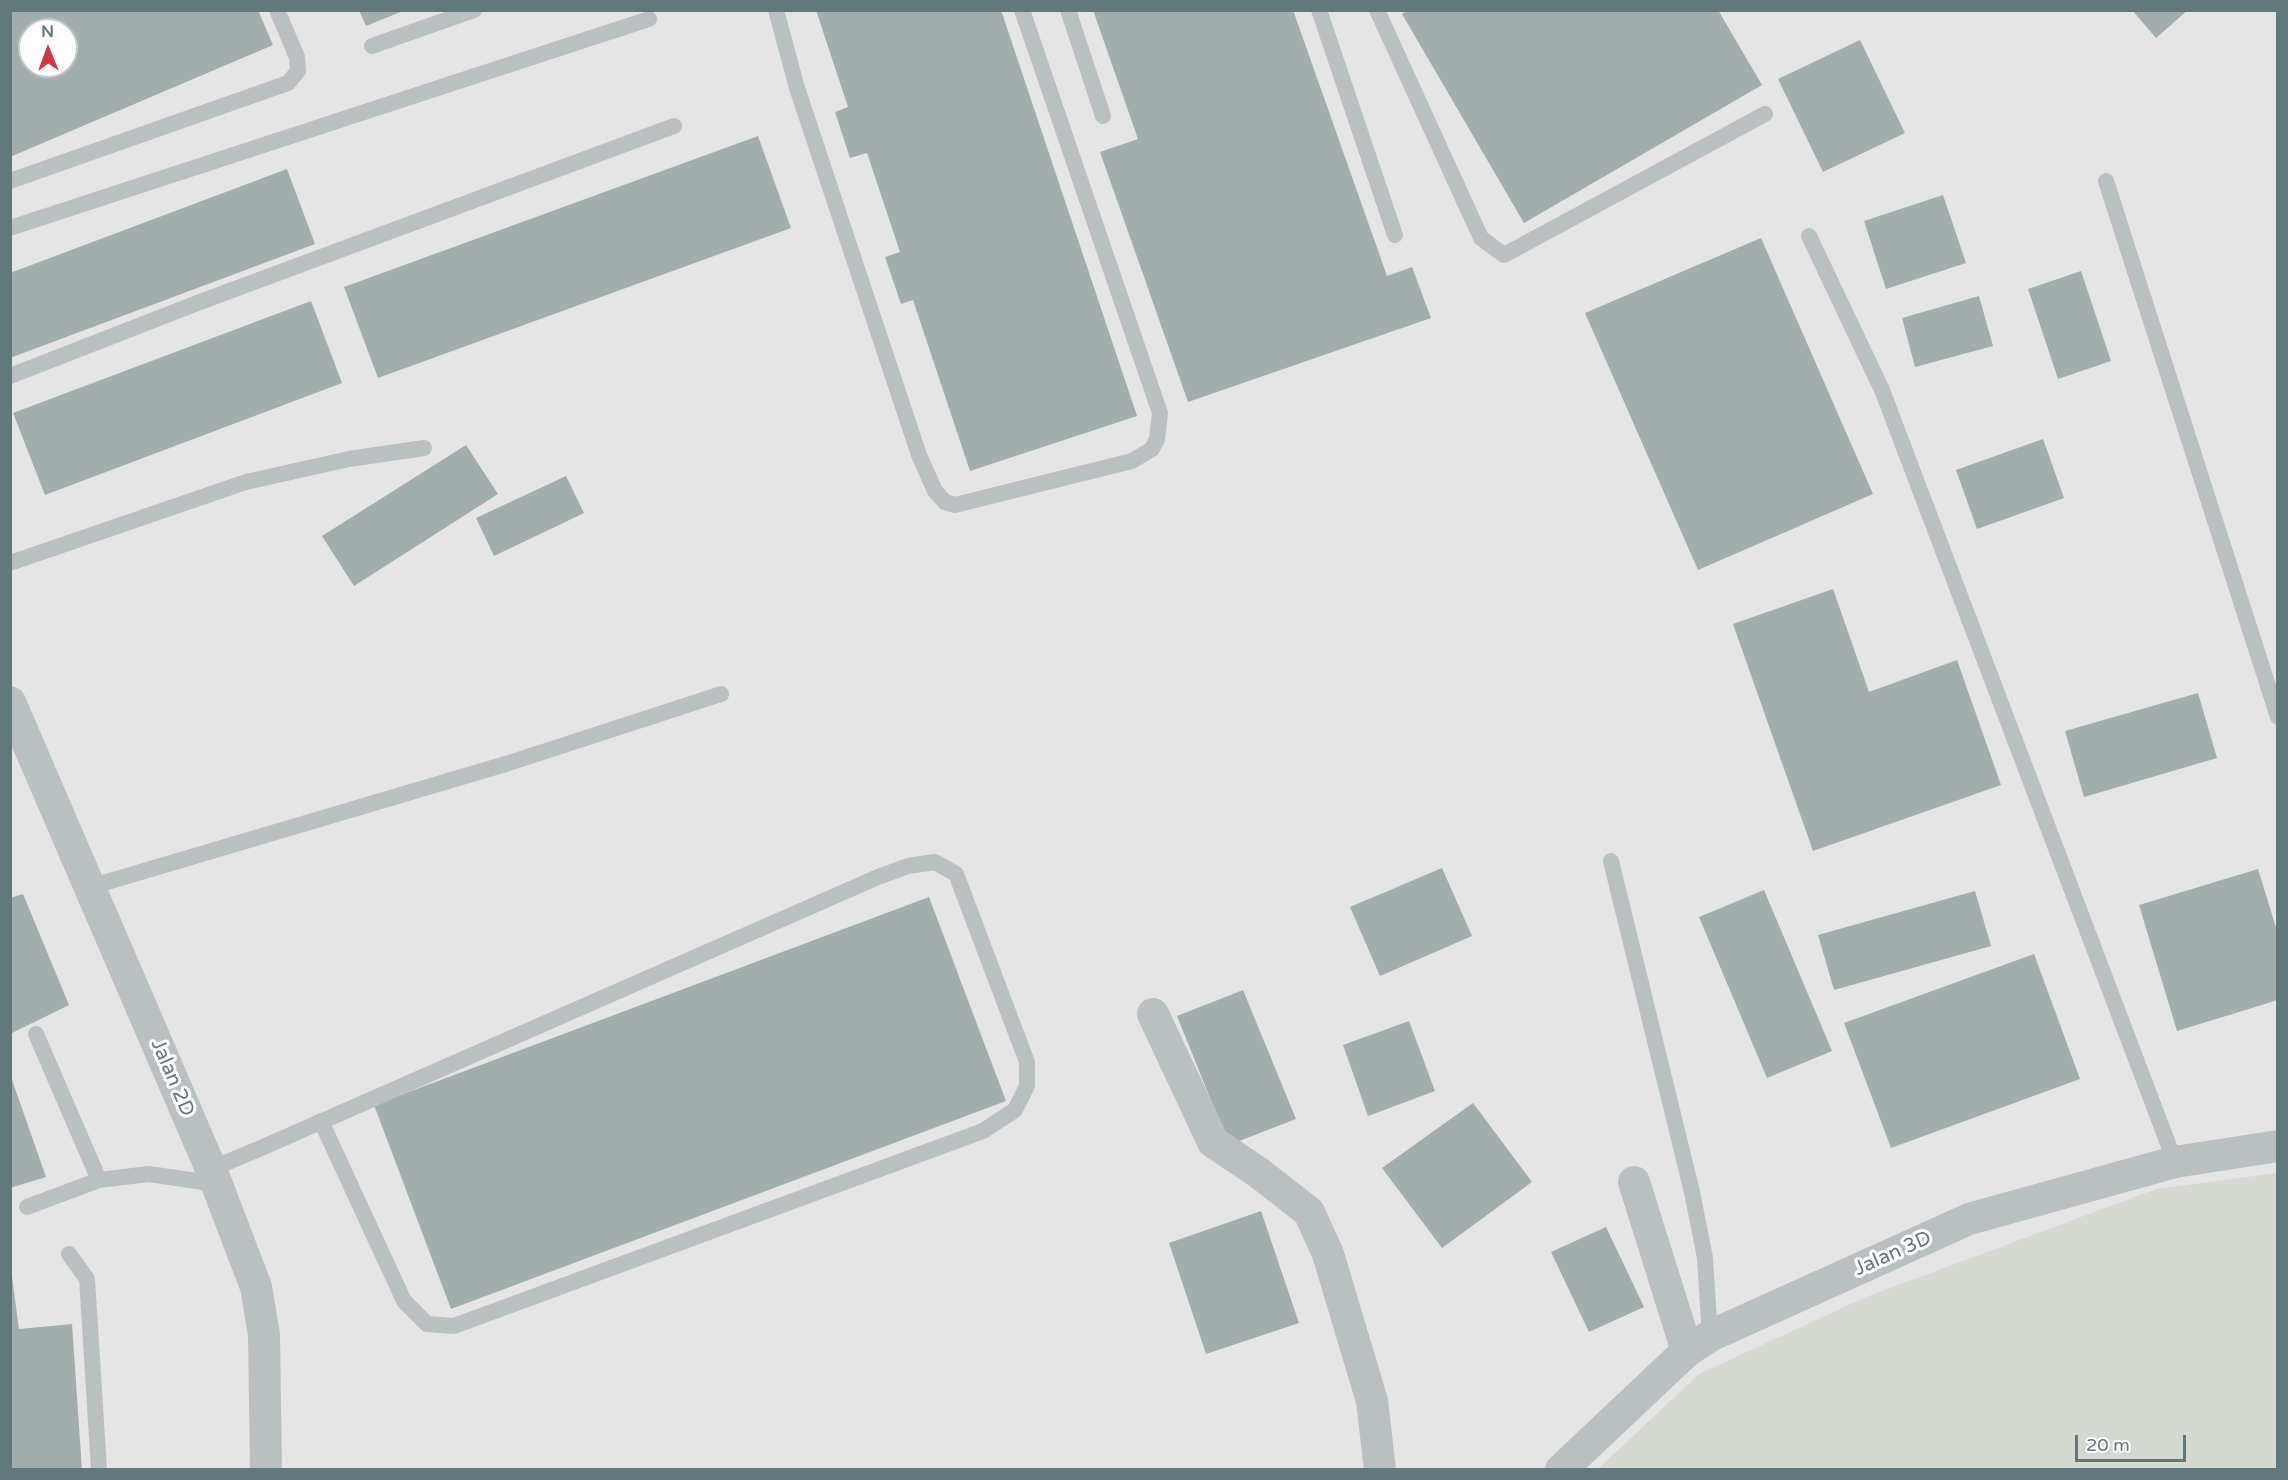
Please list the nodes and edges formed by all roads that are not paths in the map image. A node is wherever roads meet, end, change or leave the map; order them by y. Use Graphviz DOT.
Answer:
graph roads {
  1 [pos="277,10"];
  2 [pos="474,10"];
  3 [pos="776,10"];
  4 [pos="1022,10"];
  5 [pos="1068,10"];
  6 [pos="1319,10"];
  7 [pos="1377,10"];
  8 [pos="650,19"];
  9 [pos="372,46"];
  10 [pos="1765,114"];
  11 [pos="1103,116"];
  12 [pos="674,126"];
  13 [pos="10,181"];
  14 [pos="2106,181"];
  15 [pos="10,228"];
  16 [pos="1395,235"];
  17 [pos="1809,236"];
  18 [pos="10,376"];
  19 [pos="424,448"];
  20 [pos="10,563"];
  21 [pos="721,694"];
  22 [pos="10,702"];
  23 [pos="2277,717"];
  24 [pos="1611,861"];
  25 [pos="90,887"];
  26 [pos="1153,1014"];
  27 [pos="36,1034"];
  28 [pos="321,1121"];
  29 [pos="2277,1146"];
  30 [pos="2175,1162"];
  31 [pos="214,1177"];
  32 [pos="99,1180"];
  33 [pos="1634,1182"];
  34 [pos="27,1207"];
  35 [pos="69,1254"];
  36 [pos="1699,1343"];
  37 [pos="99,1470"];
  38 [pos="266,1470"];
  39 [pos="1380,1470"];
  40 [pos="1561,1470"];
  1 -- 13 [label="lane"];
  2 -- 9 [label="lane"];
  3 -- 4 [label="lane"];
  5 -- 11 [label="lane"];
  6 -- 16 [label="lane"];
  7 -- 10 [label="lane"];
  8 -- 15 [label="lane"];
  12 -- 18 [label="lane"];
  14 -- 23 [label="lane"];
  17 -- 30 [label="lane"];
  19 -- 20 [label="lane"];
  21 -- 25 [label="lane"];
  22 -- 25 [label="street, Jalan 2D"];
  24 -- 36 [label="lane"];
  25 -- 31 [label="street, Jalan 2D"];
  26 -- 39 [label="street"];
  27 -- 32 [label="lane"];
  28 -- 28 [label="lane"];
  28 -- 31 [label="lane"];
  29 -- 30 [label="street, Jalan 3D"];
  30 -- 36 [label="street, Jalan 3D"];
  31 -- 32 [label="lane"];
  31 -- 38 [label="street, Jalan 2D"];
  32 -- 34 [label="lane"];
  33 -- 36 [label="street"];
  35 -- 37 [label="lane"];
  36 -- 40 [label="street, Jalan 3D"];
}
